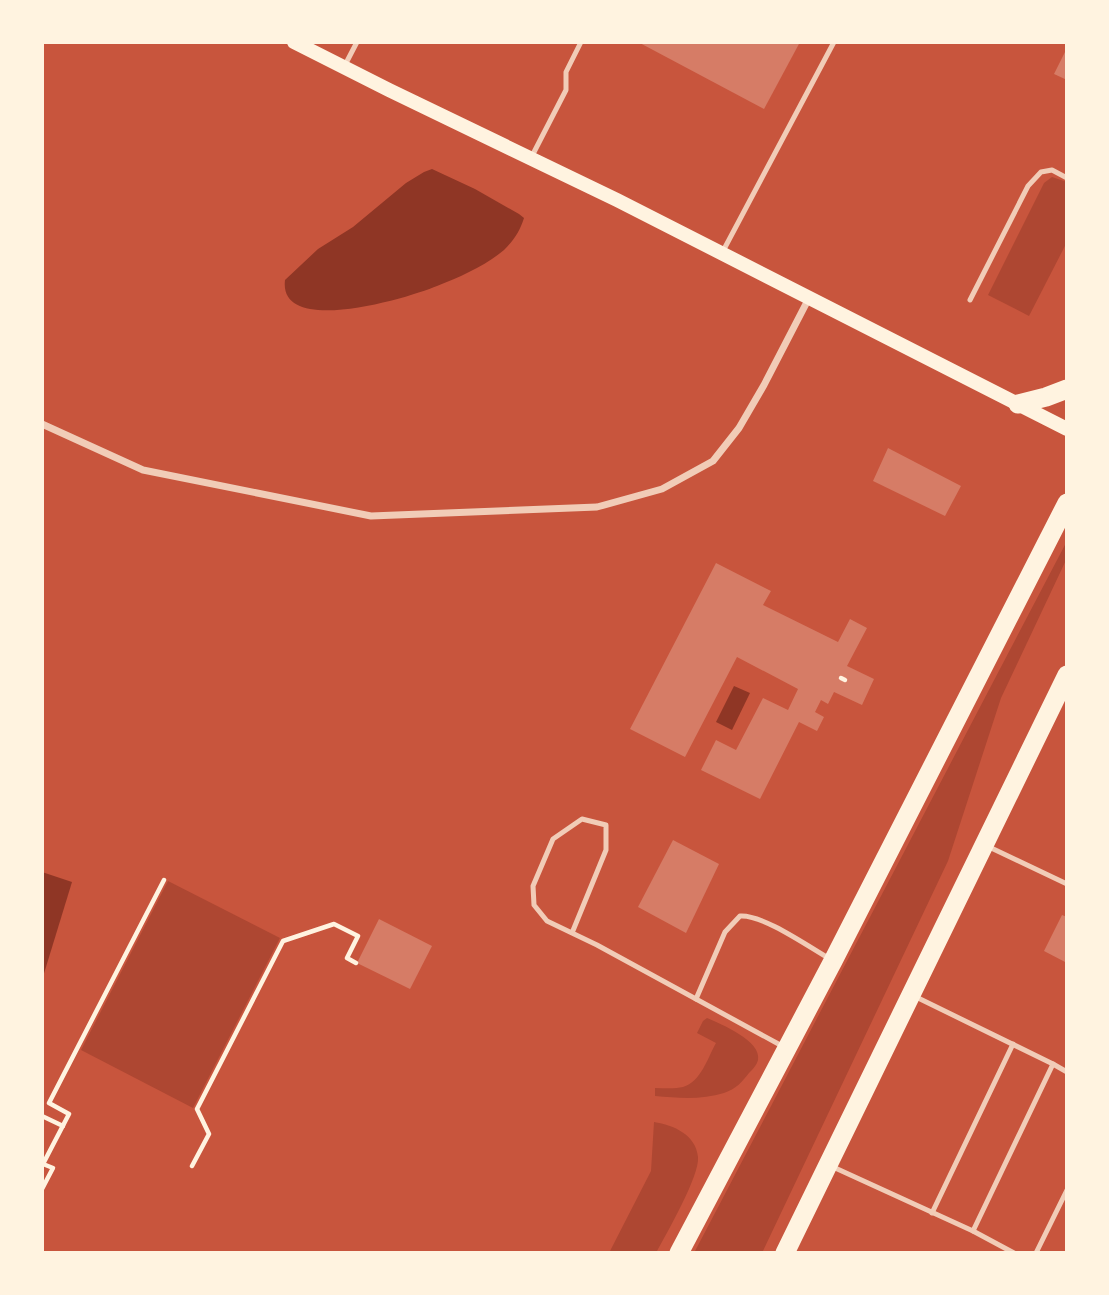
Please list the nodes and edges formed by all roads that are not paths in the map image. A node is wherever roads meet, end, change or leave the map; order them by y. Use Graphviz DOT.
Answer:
graph roads {
  1 [pos="294,42"];
  2 [pos="357,42"];
  3 [pos="582,42"];
  4 [pos="834,42"];
  5 [pos="344,67"];
  6 [pos="531,159"];
  7 [pos="1067,177"];
  8 [pos="722,253"];
  9 [pos="809,298"];
  10 [pos="970,300"];
  11 [pos="1067,389"];
  12 [pos="1018,404"];
  13 [pos="42,424"];
  14 [pos="1067,429"];
  15 [pos="1067,503"];
  16 [pos="1067,675"];
  17 [pos="984,844"];
  18 [pos="1067,884"];
  19 [pos="572,933"];
  20 [pos="834,961"];
  21 [pos="911,995"];
  22 [pos="695,999"];
  23 [pos="1013,1044"];
  24 [pos="787,1048"];
  25 [pos="1053,1064"];
  26 [pos="1067,1072"];
  27 [pos="828,1164"];
  28 [pos="1067,1190"];
  29 [pos="932,1213"];
  30 [pos="973,1231"];
  31 [pos="680,1253"];
  32 [pos="785,1253"];
  33 [pos="1014,1253"];
  34 [pos="1035,1253"];
  1 -- 5 [label="main road"];
  2 -- 5 [label="lane"];
  3 -- 6 [label="lane"];
  4 -- 8 [label="lane"];
  5 -- 6 [label="main road"];
  6 -- 8 [label="main road"];
  7 -- 10 [label="lane"];
  8 -- 9 [label="main road"];
  9 -- 12 [label="main road"];
  9 -- 13 [label="street"];
  11 -- 12 [label="highway"];
  12 -- 14 [label="main road"];
  15 -- 20 [label="highway"];
  16 -- 17 [label="highway"];
  17 -- 18 [label="lane"];
  17 -- 21 [label="highway"];
  19 -- 19 [label="lane"];
  19 -- 22 [label="lane"];
  20 -- 22 [label="lane"];
  20 -- 24 [label="highway"];
  21 -- 23 [label="lane"];
  21 -- 27 [label="highway"];
  22 -- 24 [label="lane"];
  23 -- 25 [label="lane"];
  23 -- 29 [label="lane"];
  24 -- 31 [label="highway"];
  25 -- 26 [label="lane"];
  25 -- 30 [label="lane"];
  27 -- 29 [label="lane"];
  27 -- 32 [label="highway"];
  28 -- 34 [label="lane"];
  29 -- 30 [label="lane"];
  30 -- 33 [label="lane"];
}
